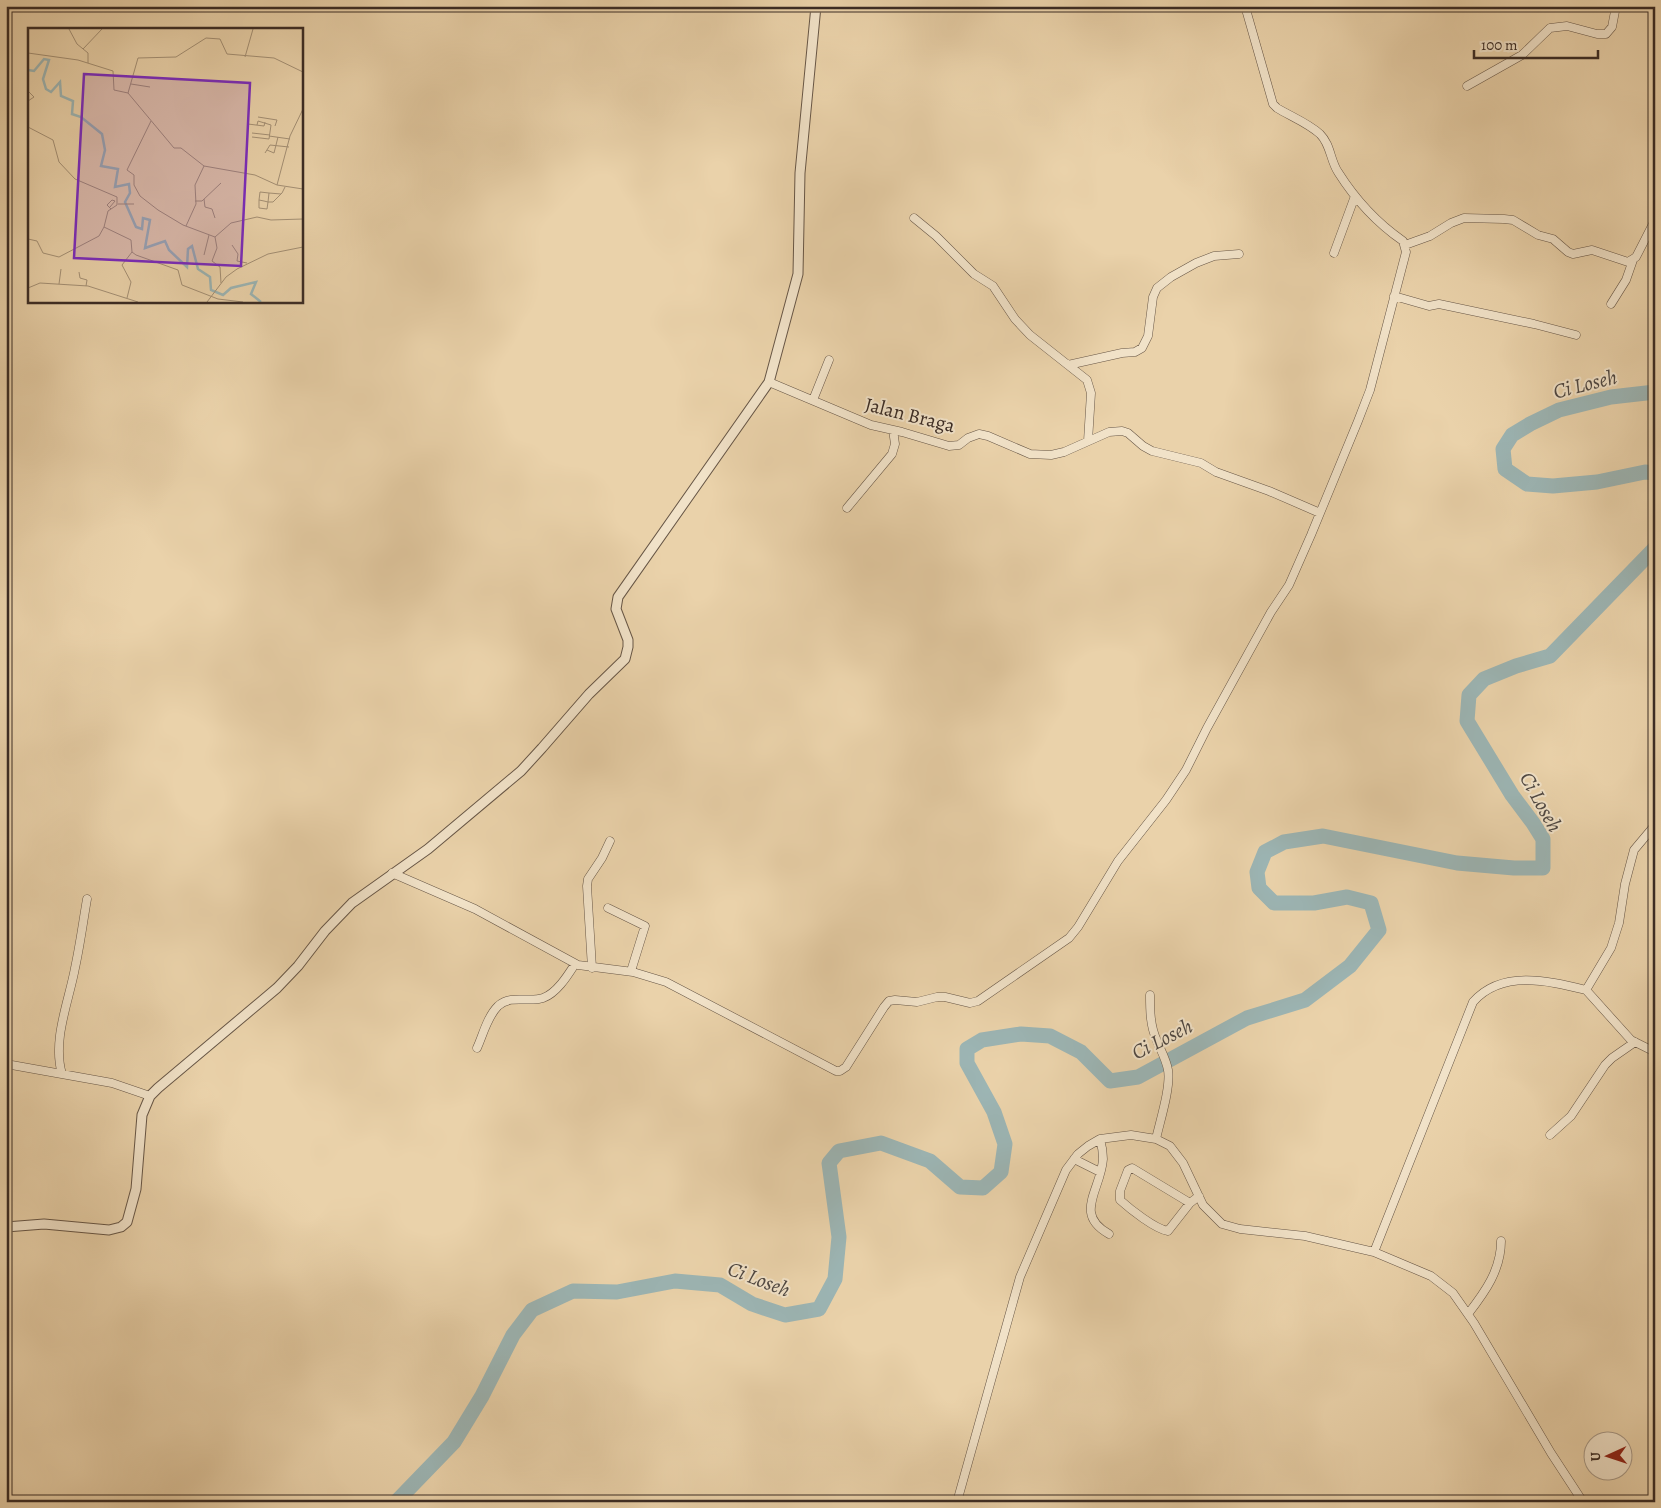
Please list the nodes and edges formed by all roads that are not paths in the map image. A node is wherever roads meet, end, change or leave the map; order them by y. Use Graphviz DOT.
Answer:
graph roads {
  1 [pos="816,6"];
  2 [pos="1245,6"];
  3 [pos="1616,6"];
  4 [pos="1467,86"];
  5 [pos="1355,196"];
  6 [pos="914,218"];
  7 [pos="1655,220"];
  8 [pos="1405,245"];
  9 [pos="1334,253"];
  10 [pos="1239,254"];
  11 [pos="1633,260"];
  12 [pos="1394,296"];
  13 [pos="1611,304"];
  14 [pos="1576,335"];
  15 [pos="829,360"];
  16 [pos="1068,365"];
  17 [pos="769,382"];
  18 [pos="813,400"];
  19 [pos="893,430"];
  20 [pos="1088,441"];
  21 [pos="846,508"];
  22 [pos="1320,513"];
  23 [pos="1655,825"];
  24 [pos="610,841"];
  25 [pos="392,873"];
  26 [pos="86,899"];
  27 [pos="608,908"];
  28 [pos="583,966"];
  29 [pos="631,971"];
  30 [pos="1586,990"];
  31 [pos="1150,995"];
  32 [pos="1635,1042"];
  33 [pos="477,1048"];
  34 [pos="1655,1052"];
  35 [pos="6,1064"];
  36 [pos="62,1074"];
  37 [pos="150,1096"];
  38 [pos="1550,1135"];
  39 [pos="1100,1139"];
  40 [pos="1156,1139"];
  41 [pos="1074,1160"];
  42 [pos="1100,1172"];
  43 [pos="1199,1196"];
  44 [pos="1190,1203"];
  45 [pos="6,1227"];
  46 [pos="1109,1234"];
  47 [pos="1501,1242"];
  48 [pos="1374,1252"];
  49 [pos="1468,1314"];
  50 [pos="957,1502"];
  51 [pos="1582,1502"];
  1 -- 17 [label="street"];
  2 -- 5 [label="street"];
  3 -- 4 [label="street"];
  5 -- 8 [label="street"];
  5 -- 9 [label="street"];
  6 -- 16 [label="street"];
  7 -- 11 [label="street"];
  8 -- 11 [label="street"];
  8 -- 12 [label="street"];
  10 -- 16 [label="street"];
  11 -- 13 [label="street"];
  12 -- 14 [label="street"];
  12 -- 22 [label="street"];
  15 -- 18 [label="street"];
  16 -- 20 [label="street"];
  17 -- 18 [label="street, Jalan Braga"];
  17 -- 25 [label="street"];
  18 -- 19 [label="street, Jalan Braga"];
  19 -- 20 [label="street, Jalan Braga"];
  19 -- 21 [label="street"];
  20 -- 22 [label="street, Jalan Braga"];
  22 -- 29 [label="street"];
  23 -- 30 [label="street"];
  24 -- 28 [label="street"];
  25 -- 28 [label="street"];
  25 -- 37 [label="street"];
  26 -- 36 [label="street"];
  27 -- 29 [label="street"];
  28 -- 29 [label="street"];
  28 -- 33 [label="street"];
  30 -- 32 [label="street"];
  30 -- 48 [label="street"];
  31 -- 40 [label="street"];
  32 -- 34 [label="street"];
  32 -- 38 [label="street"];
  35 -- 36 [label="street"];
  36 -- 37 [label="street"];
  37 -- 45 [label="street"];
  39 -- 40 [label="street"];
  39 -- 41 [label="street"];
  39 -- 42 [label="street"];
  40 -- 43 [label="street"];
  41 -- 42 [label="street"];
  41 -- 50 [label="street"];
  42 -- 46 [label="street"];
  43 -- 44 [label="street"];
  43 -- 48 [label="street"];
  44 -- 44 [label="street"];
  47 -- 49 [label="street"];
  48 -- 49 [label="street"];
  49 -- 51 [label="street"];
}
